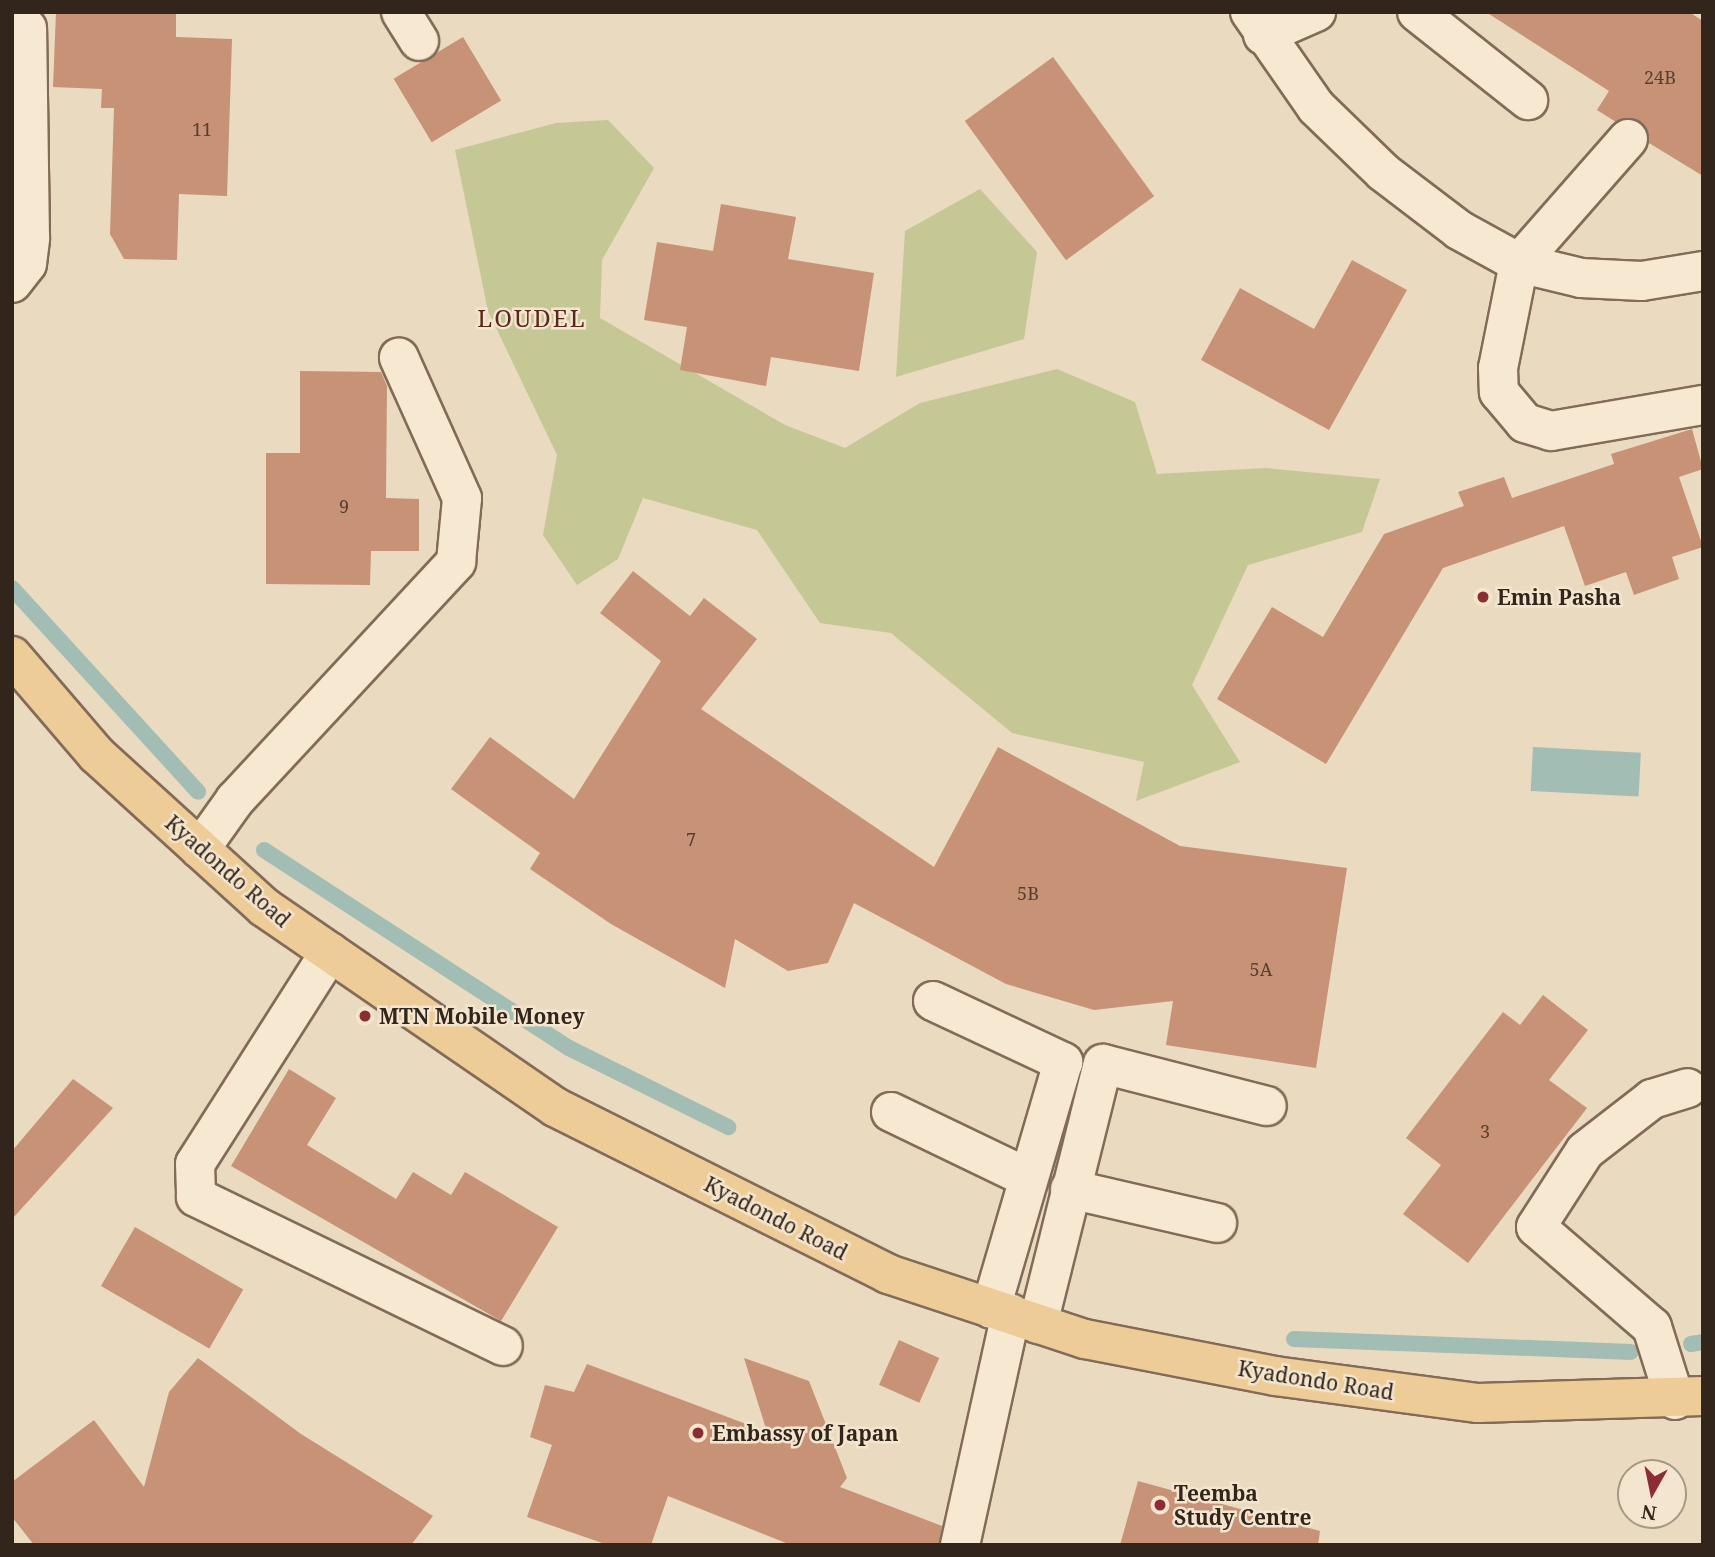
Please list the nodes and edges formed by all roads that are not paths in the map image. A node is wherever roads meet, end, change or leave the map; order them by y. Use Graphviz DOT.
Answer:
graph roads {
  1 [pos="1316,12"];
  2 [pos="1417,12"];
  3 [pos="1257,24"];
  4 [pos="27,28"];
  5 [pos="1528,100"];
  6 [pos="1628,139"];
  7 [pos="1519,263"];
  8 [pos="1703,271"];
  9 [pos="12,283"];
  10 [pos="399,358"];
  11 [pos="1703,405"];
  12 [pos="12,656"];
  13 [pos="200,849"];
  14 [pos="330,952"];
  15 [pos="933,1001"];
  16 [pos="1687,1088"];
  17 [pos="1267,1106"];
  18 [pos="891,1112"];
  19 [pos="1028,1178"];
  20 [pos="1070,1189"];
  21 [pos="1217,1223"];
  22 [pos="1013,1316"];
  23 [pos="503,1346"];
  24 [pos="1689,1398"];
  25 [pos="960,1545"];
  1 -- 3 [label="street"];
  2 -- 5 [label="street"];
  3 -- 7 [label="street"];
  4 -- 9 [label="street"];
  6 -- 7 [label="street"];
  7 -- 8 [label="street"];
  7 -- 11 [label="street"];
  10 -- 13 [label="street"];
  12 -- 13 [label="main road, Kyadondo Road"];
  13 -- 14 [label="main road, Kyadondo Road"];
  14 -- 22 [label="main road, Kyadondo Road"];
  14 -- 23 [label="street"];
  15 -- 19 [label="street"];
  16 -- 24 [label="street"];
  17 -- 20 [label="street"];
  18 -- 19 [label="street"];
  19 -- 22 [label="street"];
  20 -- 21 [label="street"];
  20 -- 22 [label="street"];
  22 -- 24 [label="main road, Kyadondo Road"];
  22 -- 25 [label="street"];
}
